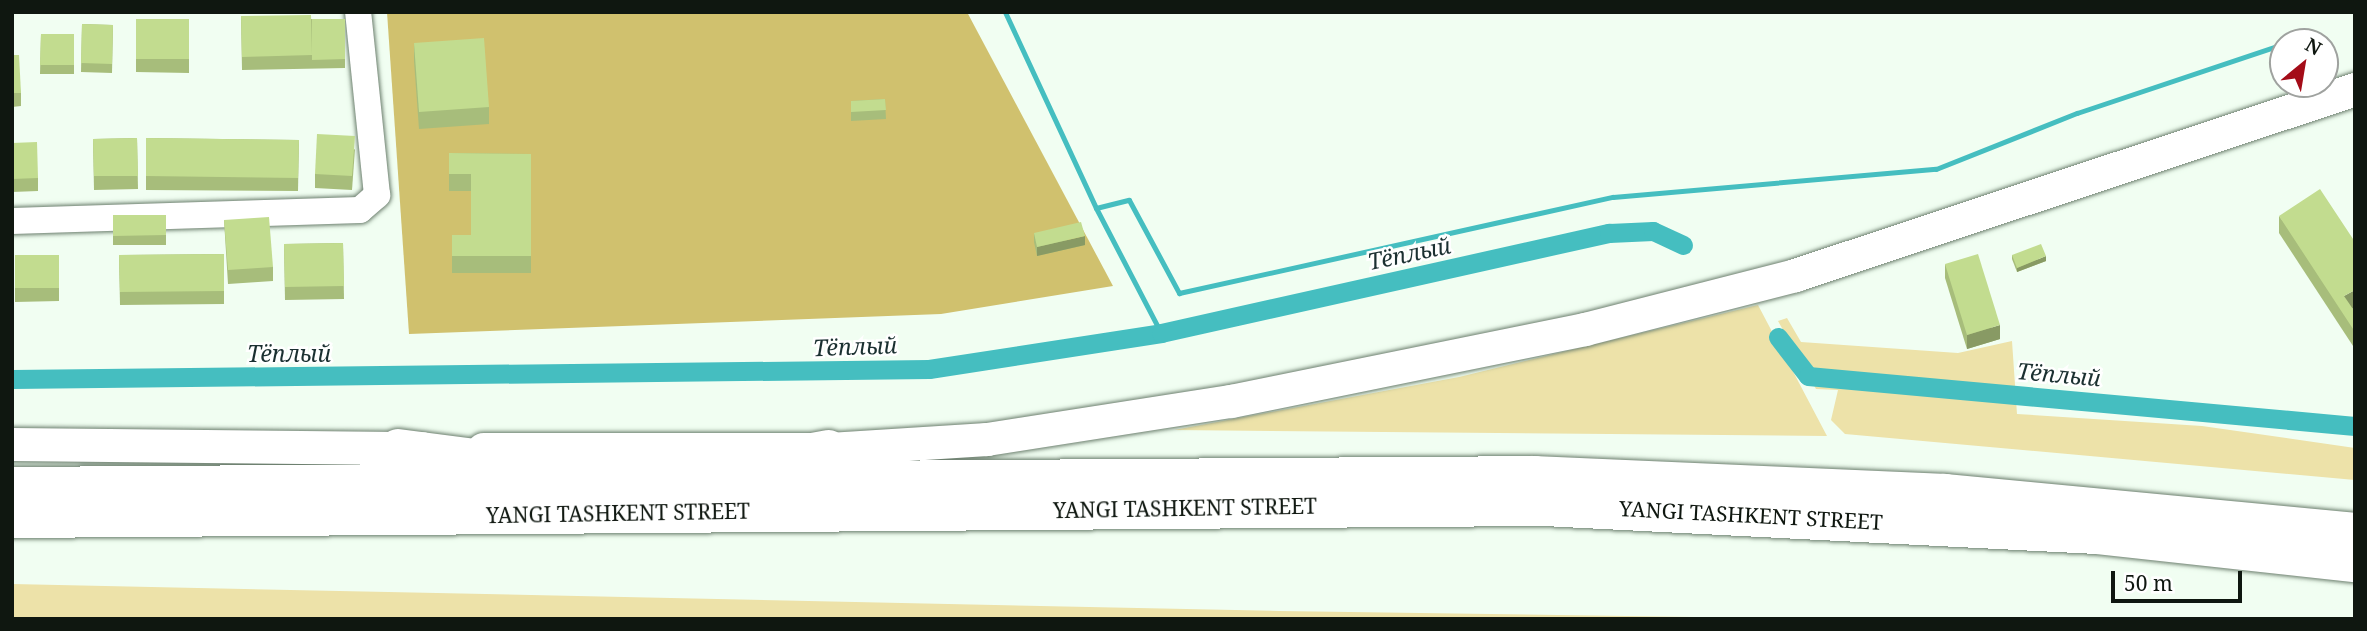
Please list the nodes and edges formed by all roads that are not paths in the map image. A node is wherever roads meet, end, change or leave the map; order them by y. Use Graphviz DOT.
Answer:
graph roads {
  1 [pos="358,12"];
  2 [pos="2355,89"];
  3 [pos="12,220"];
  4 [pos="12,444"];
  5 [pos="398,448"];
  6 [pos="829,449"];
  7 [pos="650,481"];
  8 [pos="12,486"];
  9 [pos="12,519"];
  10 [pos="2355,532"];
  11 [pos="2355,563"];
  1 -- 3 [label="street"];
  2 -- 6 [label="main road"];
  4 -- 5 [label="main road"];
  5 -- 6 [label="main road"];
  5 -- 7 [label="highway"];
  6 -- 7 [label="highway"];
  7 -- 8 [label="highway, YANGI TASHKENT STREET"];
  7 -- 10 [label="highway, YANGI TASHKENT STREET"];
  9 -- 11 [label="highway, YANGI TASHKENT STREET"];
}
